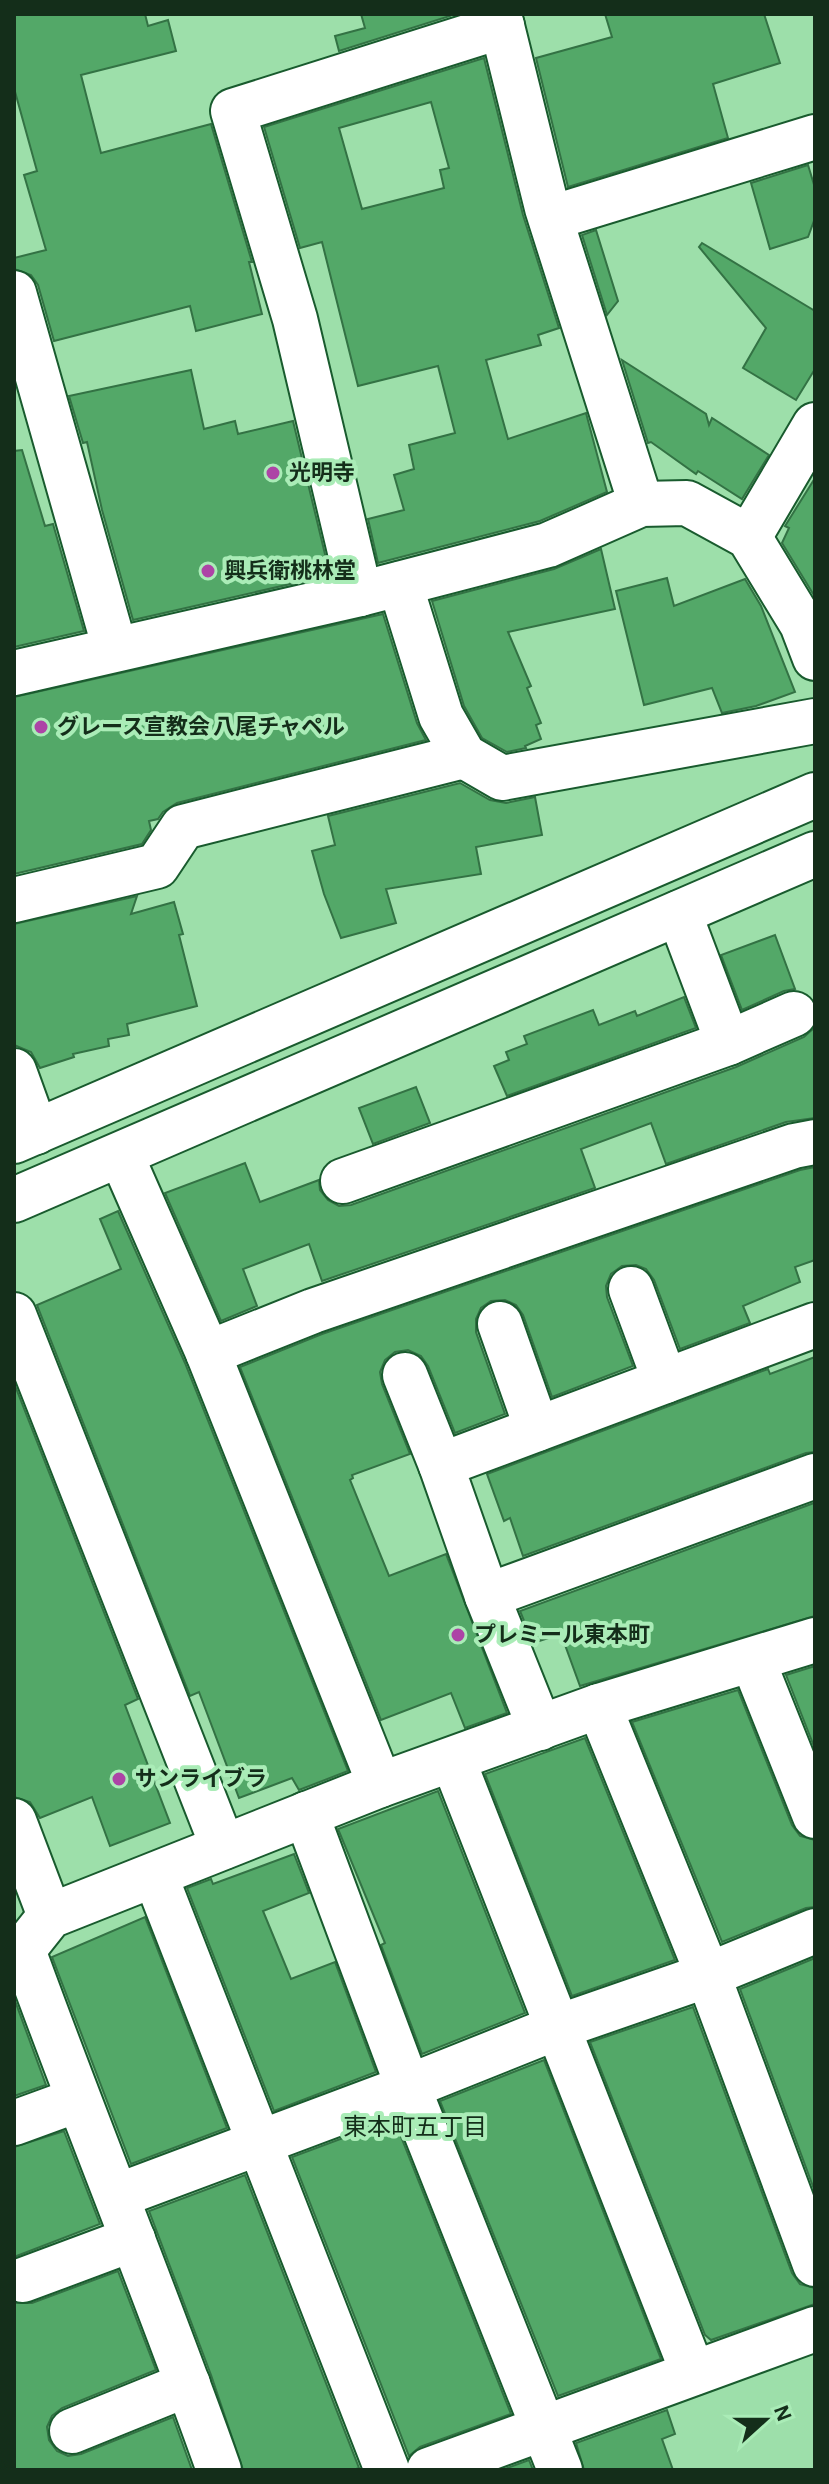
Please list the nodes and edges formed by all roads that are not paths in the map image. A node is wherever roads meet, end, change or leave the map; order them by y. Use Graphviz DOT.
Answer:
graph roads {
  1 [pos="500,20"];
  2 [pos="815,137"];
  3 [pos="551,218"];
  4 [pos="14,293"];
  5 [pos="815,425"];
  6 [pos="641,504"];
  7 [pos="749,537"];
  8 [pos="380,589"];
  9 [pos="115,649"];
  10 [pos="815,658"];
  11 [pos="14,673"];
  12 [pos="815,721"];
  13 [pos="464,756"];
  14 [pos="815,795"];
  15 [pos="815,854"];
  16 [pos="14,900"];
  17 [pos="679,913"];
  18 [pos="794,1014"];
  19 [pos="728,1043"];
  20 [pos="14,1071"];
  21 [pos="25,1136"];
  22 [pos="815,1142"];
  23 [pos="121,1155"];
  24 [pos="343,1181"];
  25 [pos="14,1200"];
  26 [pos="631,1289"];
  27 [pos="14,1315"];
  28 [pos="500,1324"];
  29 [pos="813,1331"];
  30 [pos="208,1353"];
  31 [pos="405,1375"];
  32 [pos="665,1381"];
  33 [pos="537,1429"];
  34 [pos="441,1465"];
  35 [pos="815,1476"];
  36 [pos="487,1596"];
  37 [pos="815,1640"];
  38 [pos="753,1661"];
  39 [pos="599,1706"];
  40 [pos="540,1728"];
  41 [pos="453,1760"];
  42 [pos="380,1785"];
  43 [pos="306,1814"];
  44 [pos="815,1816"];
  45 [pos="14,1821"];
  46 [pos="223,1847"];
  47 [pos="155,1875"];
  48 [pos="50,1916"];
  49 [pos="815,1931"];
  50 [pos="18,1951"];
  51 [pos="708,1975"];
  52 [pos="558,2027"];
  53 [pos="408,2087"];
  54 [pos="77,2100"];
  55 [pos="14,2123"];
  56 [pos="259,2143"];
  57 [pos="117,2196"];
  58 [pos="133,2239"];
  59 [pos="815,2264"];
  60 [pos="23,2280"];
  61 [pos="815,2329"];
  62 [pos="693,2373"];
  63 [pos="188,2384"];
  64 [pos="544,2428"];
  65 [pos="72,2431"];
  66 [pos="219,2470"];
  67 [pos="387,2470"];
  68 [pos="430,2470"];
  69 [pos="560,2470"];
  1 -- 3 [label="street"];
  1 -- 8 [label="street"];
  2 -- 3 [label="street"];
  3 -- 6 [label="street"];
  4 -- 9 [label="street"];
  5 -- 7 [label="street"];
  6 -- 7 [label="street"];
  6 -- 8 [label="street"];
  7 -- 10 [label="street"];
  8 -- 9 [label="street"];
  8 -- 13 [label="street"];
  9 -- 11 [label="street"];
  12 -- 13 [label="street"];
  13 -- 16 [label="street"];
  14 -- 21 [label="street"];
  15 -- 17 [label="street"];
  17 -- 19 [label="street"];
  17 -- 23 [label="street"];
  18 -- 19 [label="street"];
  19 -- 24 [label="street"];
  20 -- 21 [label="street"];
  22 -- 30 [label="street"];
  23 -- 25 [label="street"];
  23 -- 30 [label="street"];
  26 -- 32 [label="street"];
  27 -- 46 [label="street"];
  28 -- 33 [label="street"];
  29 -- 32 [label="street"];
  30 -- 42 [label="street"];
  31 -- 34 [label="street"];
  32 -- 33 [label="street"];
  33 -- 34 [label="street"];
  34 -- 36 [label="street"];
  35 -- 36 [label="street"];
  36 -- 40 [label="street"];
  37 -- 38 [label="street"];
  38 -- 39 [label="street"];
  38 -- 44 [label="street"];
  39 -- 40 [label="street"];
  39 -- 51 [label="street"];
  40 -- 41 [label="street"];
  41 -- 42 [label="street"];
  41 -- 52 [label="street"];
  42 -- 43 [label="street"];
  43 -- 46 [label="street"];
  43 -- 53 [label="street"];
  45 -- 48 [label="street"];
  46 -- 47 [label="street"];
  47 -- 48 [label="street"];
  47 -- 56 [label="street"];
  48 -- 50 [label="street"];
  49 -- 51 [label="street"];
  50 -- 54 [label="street"];
  51 -- 52 [label="street"];
  51 -- 59 [label="street"];
  52 -- 53 [label="street"];
  52 -- 62 [label="street"];
  53 -- 56 [label="street"];
  53 -- 64 [label="street"];
  54 -- 55 [label="street"];
  54 -- 57 [label="street"];
  56 -- 57 [label="street"];
  56 -- 67 [label="street"];
  57 -- 58 [label="street"];
  58 -- 60 [label="street"];
  58 -- 63 [label="street"];
  61 -- 62 [label="street"];
  62 -- 64 [label="street"];
  63 -- 65 [label="street"];
  63 -- 66 [label="street"];
  64 -- 68 [label="street"];
  64 -- 69 [label="street"];
}
